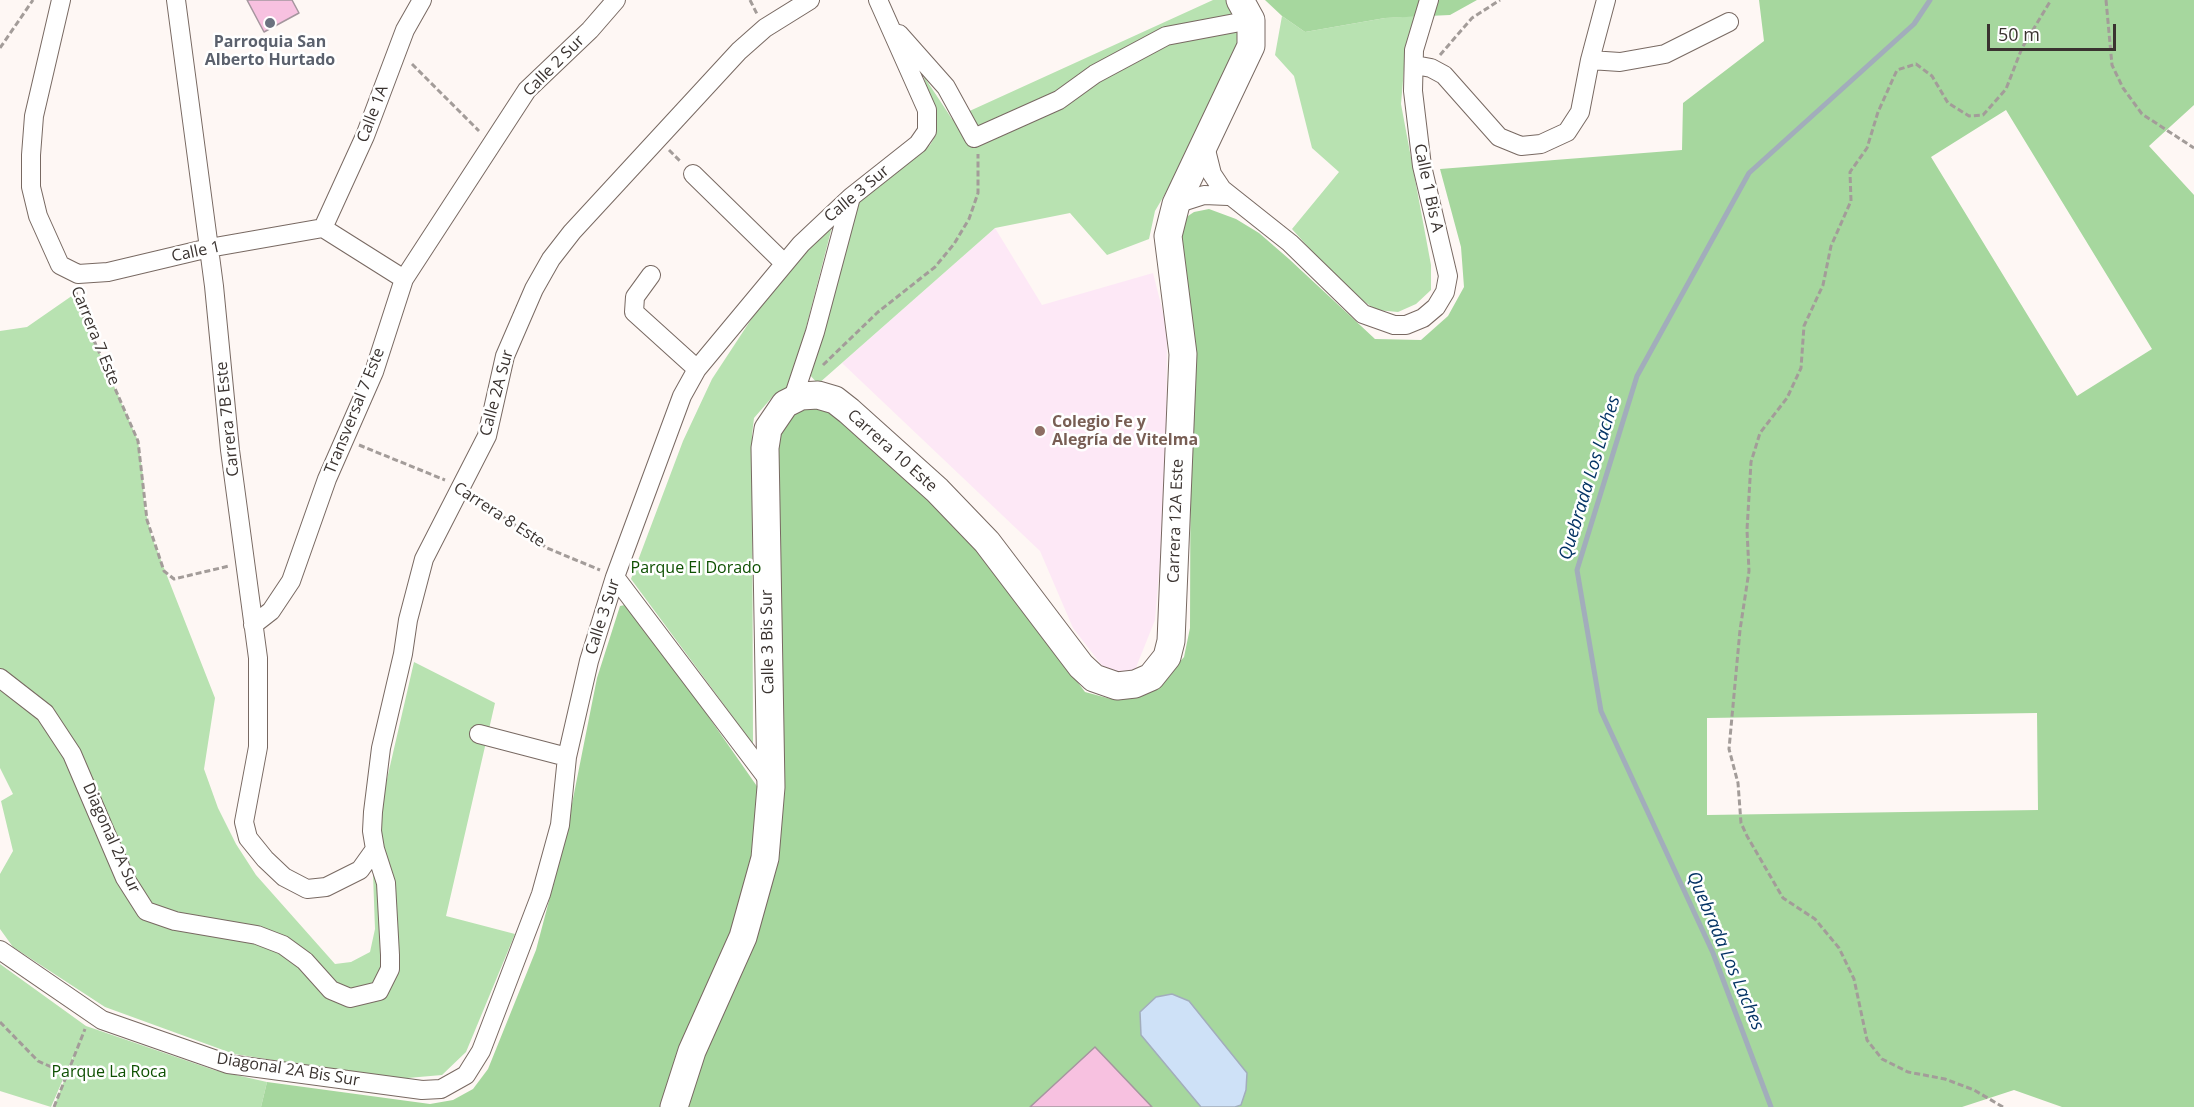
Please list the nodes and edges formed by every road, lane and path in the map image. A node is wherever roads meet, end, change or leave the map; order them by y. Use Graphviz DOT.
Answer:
graph roads {
  1 [pos="33,0"];
  2 [pos="61,0"];
  3 [pos="176,0"];
  4 [pos="422,0"];
  5 [pos="616,0"];
  6 [pos="810,0"];
  7 [pos="1430,0"];
  8 [pos="1500,0"];
  9 [pos="1606,0"];
  10 [pos="2051,0"];
  11 [pos="2106,0"];
  12 [pos="882,8"];
  13 [pos="1245,10"];
  14 [pos="1729,22"];
  15 [pos="0,48"];
  16 [pos="397,49"];
  17 [pos="1590,60"];
  18 [pos="1423,66"];
  19 [pos="974,138"];
  20 [pos="493,139"];
  21 [pos="659,140"];
  22 [pos="1205,146"];
  23 [pos="2194,148"];
  24 [pos="693,174"];
  25 [pos="1228,196"];
  26 [pos="851,197"];
  27 [pos="1176,204"];
  28 [pos="323,228"];
  29 [pos="209,248"];
  30 [pos="784,263"];
  31 [pos="70,270"];
  32 [pos="651,275"];
  33 [pos="404,279"];
  34 [pos="822,366"];
  35 [pos="698,369"];
  36 [pos="793,398"];
  37 [pos="344,438"];
  38 [pos="462,488"];
  39 [pos="245,562"];
  40 [pos="615,577"];
  41 [pos="253,625"];
  42 [pos="0,678"];
  43 [pos="1118,686"];
  44 [pos="479,734"];
  45 [pos="567,757"];
  46 [pos="770,782"];
  47 [pos="375,849"];
  48 [pos="0,950"];
  49 [pos="91,1013"];
  50 [pos="1,1023"];
  51 [pos="0,1031"];
  52 [pos="67,1074"];
  53 [pos="458,1081"];
  54 [pos="54,1107"];
  55 [pos="674,1107"];
  56 [pos="2003,1107"];
  1 -- 15 [label="path"];
  2 -- 31 [label="street, Carrera 7 Este"];
  3 -- 29 [label="street, Carrera 7B Este"];
  4 -- 16 [label="street, Calle 1A"];
  5 -- 20 [label="street, Calle 2 Sur"];
  6 -- 21 [label="street, Calle 2A Sur"];
  7 -- 18 [label="street"];
  8 -- 18 [label="path"];
  9 -- 17 [label="street"];
  10 -- 56 [label="path"];
  11 -- 23 [label="path"];
  12 -- 19 [label="street"];
  12 -- 26 [label="street, Calle 3 Sur"];
  13 -- 19 [label="street"];
  13 -- 22 [label="street, Carrera 12A Este"];
  14 -- 17 [label="street"];
  16 -- 20 [label="path"];
  16 -- 28 [label="street, Calle 1A"];
  17 -- 18 [label="street"];
  18 -- 25 [label="street, Calle 1 Bis A"];
  19 -- 34 [label="path"];
  20 -- 33 [label="street, Transversal 7 Este"];
  21 -- 24 [label="path"];
  21 -- 38 [label="street, Calle 2A Sur"];
  22 -- 25 [label="street"];
  22 -- 27 [label="street, Carrera 12A Este"];
  24 -- 30 [label="street"];
  25 -- 27 [label="street"];
  26 -- 30 [label="street, Calle 3 Sur"];
  26 -- 36 [label="street"];
  27 -- 43 [label="street, Carrera 12A Este"];
  28 -- 29 [label="street, Calle 1"];
  28 -- 33 [label="street"];
  29 -- 31 [label="street, Calle 1"];
  29 -- 39 [label="street, Carrera 7B Este"];
  30 -- 35 [label="street, Calle 3 Sur"];
  31 -- 39 [label="path, Carrera 7 Este"];
  32 -- 35 [label="street"];
  33 -- 37 [label="street, Transversal 7 Este"];
  35 -- 40 [label="street, Calle 3 Sur"];
  36 -- 43 [label="street, Carrera 10 Este"];
  36 -- 46 [label="street, Calle 3 Bis Sur"];
  37 -- 38 [label="path, Carrera 8 Este"];
  37 -- 41 [label="street, Transversal 7 Este"];
  38 -- 40 [label="path, Carrera 8 Este"];
  38 -- 47 [label="street, Calle 2A Sur"];
  39 -- 41 [label="street, Carrera 7B Este"];
  40 -- 45 [label="street, Calle 3 Sur"];
  40 -- 46 [label="street"];
  41 -- 47 [label="street, Carrera 7B Este"];
  42 -- 47 [label="street, Diagonal 2A Sur"];
  44 -- 45 [label="street"];
  45 -- 53 [label="street, Calle 3 Sur"];
  46 -- 55 [label="street, Calle 3 Bis Sur"];
  48 -- 49 [label="street, Diagonal 2A Bis Sur"];
  49 -- 52 [label="path"];
  49 -- 53 [label="street, Diagonal 2A Bis Sur"];
  50 -- 51 [label="path"];
  50 -- 52 [label="path"];
  52 -- 54 [label="path"];
}
